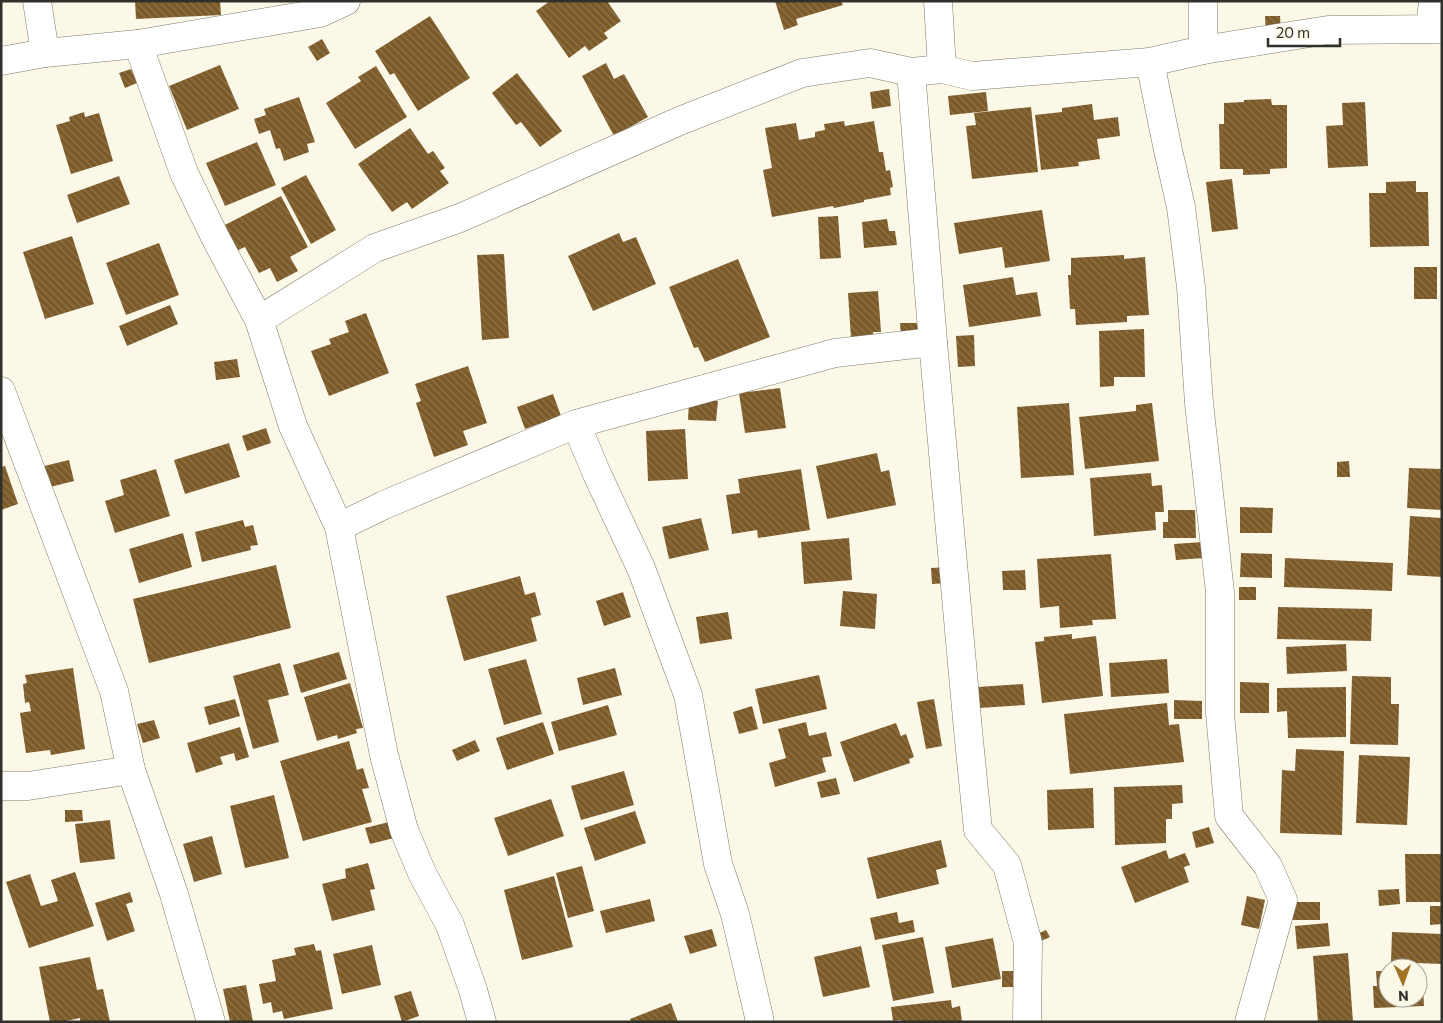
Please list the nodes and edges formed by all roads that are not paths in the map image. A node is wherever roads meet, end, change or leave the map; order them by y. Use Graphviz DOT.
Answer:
graph roads {
  1 [pos="37,1"];
  2 [pos="346,1"];
  3 [pos="938,1"];
  4 [pos="1203,1"];
  5 [pos="1433,1"];
  6 [pos="318,7"];
  7 [pos="1436,29"];
  8 [pos="138,44"];
  9 [pos="1203,50"];
  10 [pos="45,53"];
  11 [pos="1,61"];
  12 [pos="1150,62"];
  13 [pos="942,69"];
  14 [pos="911,72"];
  15 [pos="259,320"];
  16 [pos="933,342"];
  17 [pos="1,391"];
  18 [pos="576,424"];
  19 [pos="339,527"];
  20 [pos="131,770"];
  21 [pos="1,786"];
  22 [pos="211,1022"];
  23 [pos="482,1022"];
  24 [pos="759,1022"];
  25 [pos="1027,1022"];
  26 [pos="1249,1022"];
  1 -- 10 [label="street"];
  2 -- 6 [label="street"];
  3 -- 13 [label="street"];
  4 -- 9 [label="street"];
  5 -- 7 [label="street"];
  6 -- 8 [label="street"];
  7 -- 9 [label="street"];
  8 -- 10 [label="street"];
  8 -- 15 [label="street"];
  9 -- 12 [label="street"];
  10 -- 11 [label="street"];
  12 -- 13 [label="street"];
  12 -- 26 [label="street"];
  13 -- 14 [label="street"];
  14 -- 15 [label="street"];
  14 -- 16 [label="street"];
  15 -- 19 [label="street"];
  16 -- 18 [label="street"];
  16 -- 25 [label="street"];
  17 -- 20 [label="street"];
  18 -- 19 [label="street"];
  18 -- 24 [label="street"];
  19 -- 23 [label="street"];
  20 -- 21 [label="street"];
  20 -- 22 [label="street"];
}
